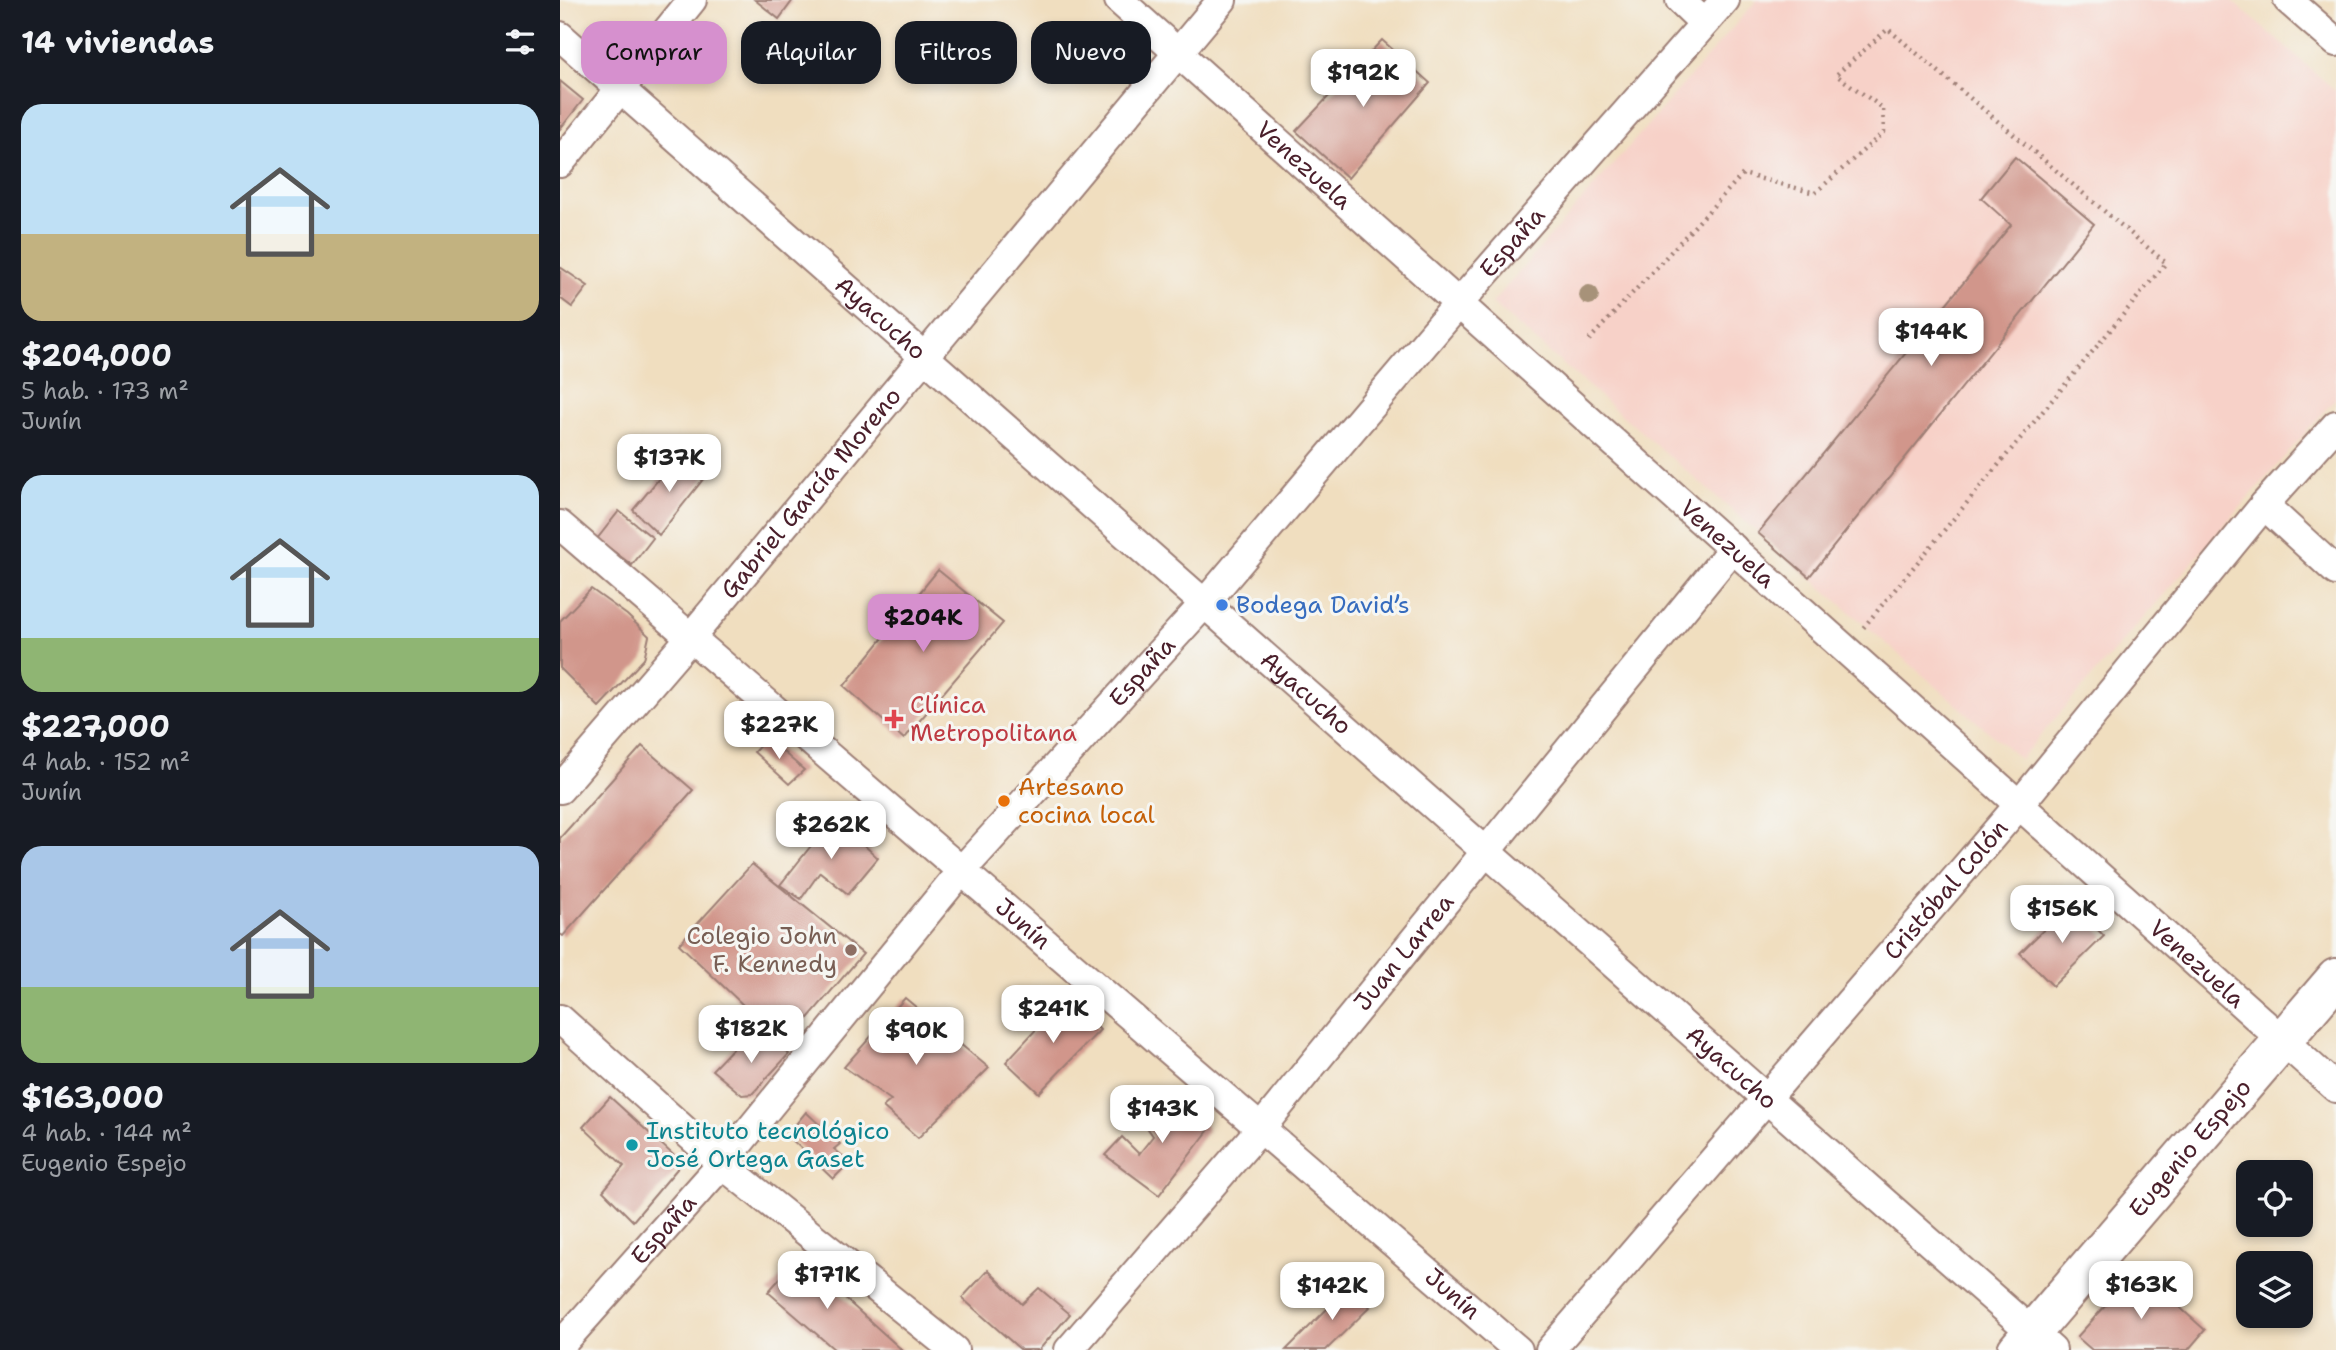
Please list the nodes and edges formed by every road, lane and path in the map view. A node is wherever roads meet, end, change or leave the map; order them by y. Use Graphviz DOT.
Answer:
graph roads {
  1 [pos="691,0"];
  2 [pos="1119,0"];
  3 [pos="1222,0"];
  4 [pos="1679,0"];
  5 [pos="1725,0"];
  6 [pos="2288,0"];
  7 [pos="1704,23"];
  8 [pos="560,36"];
  9 [pos="2336,42"];
  10 [pos="1178,53"];
  11 [pos="619,89"];
  12 [pos="560,163"];
  13 [pos="1459,303"];
  14 [pos="1589,340"];
  15 [pos="922,358"];
  16 [pos="2336,425"];
  17 [pos="2264,505"];
  18 [pos="560,525"];
  19 [pos="1733,548"];
  20 [pos="2336,571"];
  21 [pos="1204,604"];
  22 [pos="690,638"];
  23 [pos="1845,649"];
  24 [pos="560,789"];
  25 [pos="2019,805"];
  26 [pos="1484,850"];
  27 [pos="962,870"];
  28 [pos="2336,978"];
  29 [pos="560,1019"];
  30 [pos="2282,1040"];
  31 [pos="2336,1088"];
  32 [pos="1767,1098"];
  33 [pos="1261,1128"];
  34 [pos="722,1164"];
  35 [pos="2034,1344"];
  36 [pos="560,1346"];
  37 [pos="954,1350"];
  38 [pos="1069,1350"];
  39 [pos="1518,1350"];
  40 [pos="1550,1350"];
  1 -- 11 [label="street"];
  2 -- 10 [label="street, Venezuela"];
  3 -- 10 [label="street, Gabriel García Moreno"];
  4 -- 7 [label="street"];
  5 -- 7 [label="street, España"];
  6 -- 9 [label="street"];
  7 -- 13 [label="street, España"];
  8 -- 11 [label="street, Ayacucho"];
  10 -- 13 [label="street, Venezuela"];
  10 -- 15 [label="street, Gabriel García Moreno"];
  11 -- 12 [label="street"];
  11 -- 15 [label="street, Ayacucho"];
  13 -- 19 [label="street, Venezuela"];
  13 -- 21 [label="street, España"];
  14 -- 23 [label="path"];
  15 -- 21 [label="street, Ayacucho"];
  15 -- 22 [label="street, Gabriel García Moreno"];
  16 -- 17 [label="street, Cristóbal Colón"];
  17 -- 20 [label="street"];
  17 -- 25 [label="street, Cristóbal Colón"];
  18 -- 22 [label="street, Junín"];
  19 -- 23 [label="street, Venezuela"];
  19 -- 26 [label="street, Juan Larrea"];
  21 -- 26 [label="street, Ayacucho"];
  21 -- 27 [label="street, España"];
  22 -- 24 [label="street, Gabriel García Moreno"];
  22 -- 27 [label="street, Junín"];
  23 -- 25 [label="street, Venezuela"];
  25 -- 30 [label="street, Venezuela"];
  25 -- 32 [label="street, Cristóbal Colón"];
  26 -- 32 [label="street, Ayacucho"];
  26 -- 33 [label="street, Juan Larrea"];
  27 -- 33 [label="street, Junín"];
  27 -- 34 [label="street, España"];
  28 -- 30 [label="street, Eugenio Espejo"];
  29 -- 34 [label="street"];
  30 -- 31 [label="street, Venezuela"];
  30 -- 35 [label="street, Eugenio Espejo"];
  32 -- 35 [label="street, Ayacucho"];
  32 -- 40 [label="street, Cristóbal Colón"];
  33 -- 38 [label="street, Juan Larrea"];
  33 -- 39 [label="street, Junín"];
  34 -- 36 [label="street, España"];
  34 -- 37 [label="street"];
}
